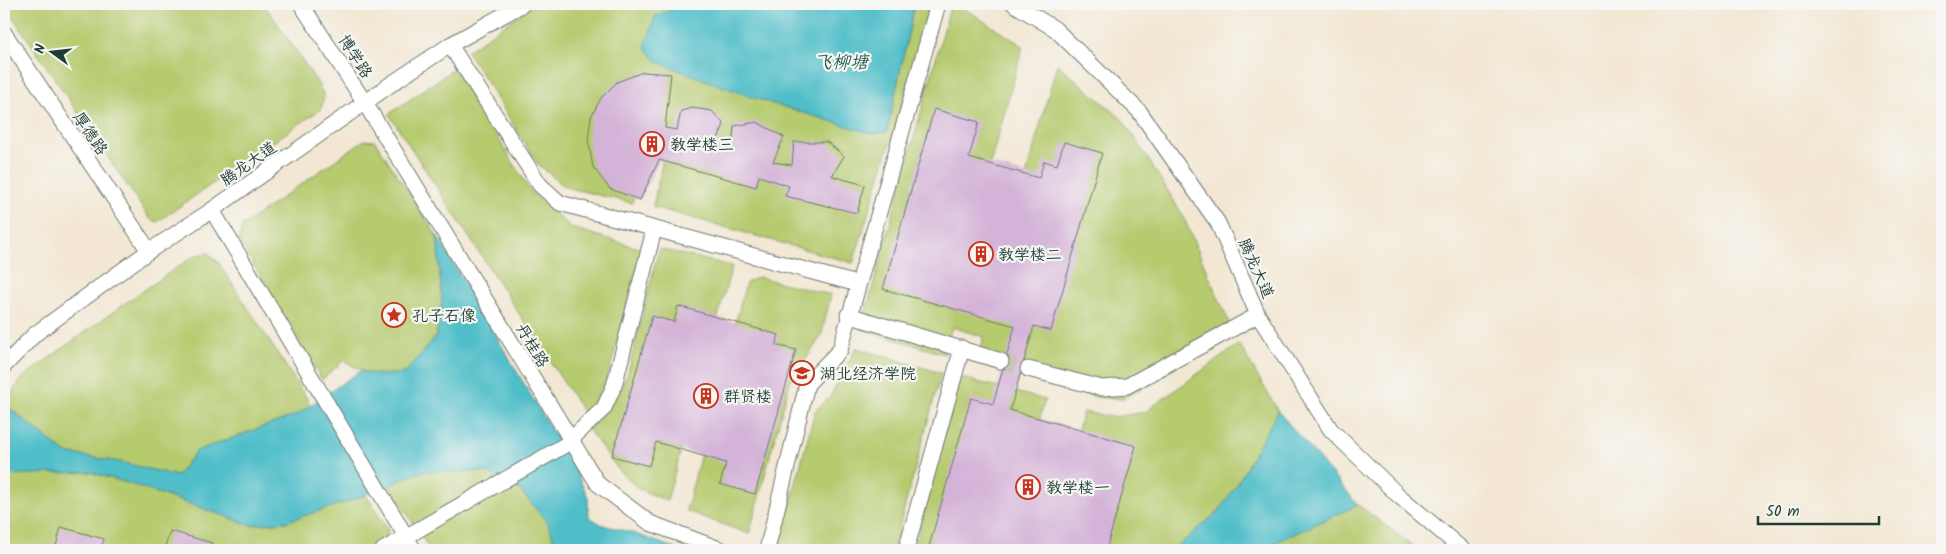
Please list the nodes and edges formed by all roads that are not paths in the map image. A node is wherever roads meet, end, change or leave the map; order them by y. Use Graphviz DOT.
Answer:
graph roads {
  1 [pos="301,4"];
  2 [pos="523,4"];
  3 [pos="938,4"];
  4 [pos="1014,4"];
  5 [pos="4,34"];
  6 [pos="450,45"];
  7 [pos="365,102"];
  8 [pos="212,210"];
  9 [pos="654,230"];
  10 [pos="148,251"];
  11 [pos="857,284"];
  12 [pos="848,315"];
  13 [pos="1258,315"];
  14 [pos="962,348"];
  15 [pos="1001,361"];
  16 [pos="4,366"];
  17 [pos="1028,369"];
  18 [pos="568,442"];
  19 [pos="405,536"];
  20 [pos="383,550"];
  21 [pos="414,550"];
  22 [pos="722,550"];
  23 [pos="767,550"];
  24 [pos="906,550"];
  25 [pos="1463,550"];
  1 -- 7 [label="street, 博学路"];
  2 -- 6 [label="street, 腾龙大道"];
  3 -- 11 [label="street"];
  4 -- 13 [label="street, 腾龙大道"];
  5 -- 10 [label="street, 厚德路"];
  6 -- 7 [label="street, 腾龙大道"];
  6 -- 9 [label="street"];
  7 -- 8 [label="street, 腾龙大道"];
  7 -- 18 [label="street, 丹桂路"];
  8 -- 10 [label="street, 腾龙大道"];
  8 -- 19 [label="street"];
  9 -- 11 [label="street"];
  9 -- 18 [label="street"];
  10 -- 16 [label="street, 腾龙大道"];
  11 -- 12 [label="street"];
  12 -- 14 [label="street"];
  12 -- 23 [label="street"];
  13 -- 17 [label="street"];
  13 -- 25 [label="street, 腾龙大道"];
  14 -- 15 [label="street"];
  14 -- 24 [label="street"];
  18 -- 19 [label="street"];
  18 -- 22 [label="street, 丹桂路"];
  19 -- 20 [label="street"];
  19 -- 21 [label="street"];
}
